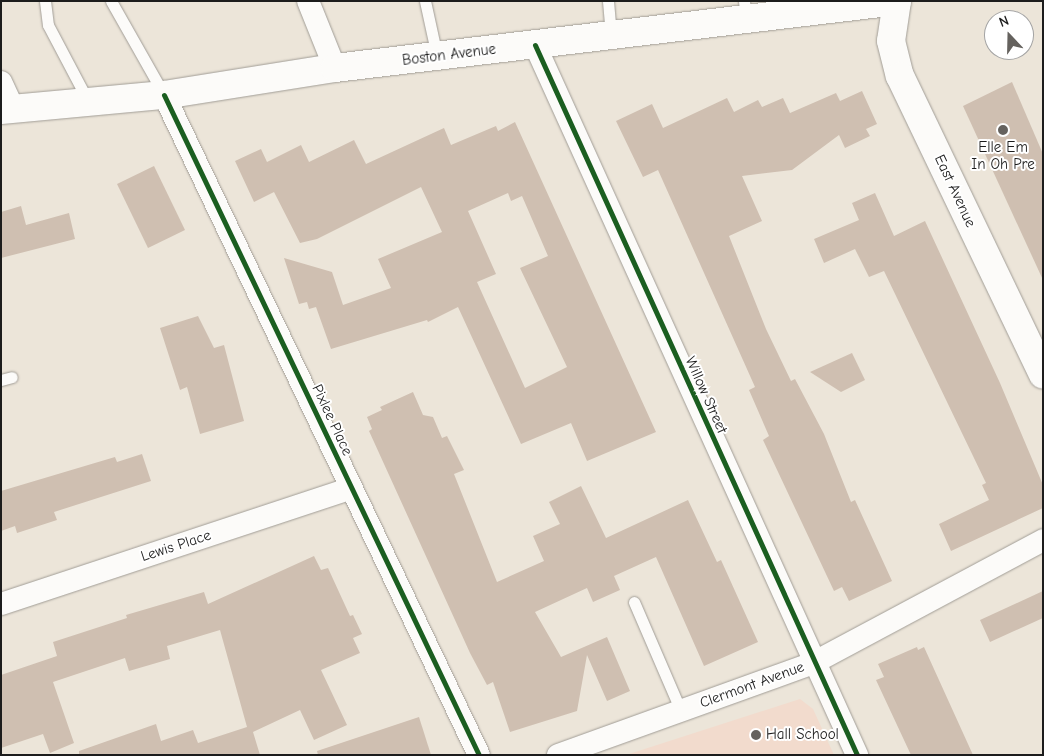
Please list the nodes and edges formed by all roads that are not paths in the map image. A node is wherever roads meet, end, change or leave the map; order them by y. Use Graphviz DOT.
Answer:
graph roads {
  1 [pos="44,1"];
  2 [pos="111,1"];
  3 [pos="308,1"];
  4 [pos="426,1"];
  5 [pos="608,1"];
  6 [pos="897,1"];
  7 [pos="838,5"];
  8 [pos="745,11"];
  9 [pos="611,37"];
  10 [pos="536,45"];
  11 [pos="437,56"];
  12 [pos="335,68"];
  13 [pos="1,82"];
  14 [pos="164,95"];
  15 [pos="89,102"];
  16 [pos="7,109"];
  17 [pos="1043,375"];
  18 [pos="351,488"];
  19 [pos="1043,540"];
  20 [pos="634,602"];
  21 [pos="1,604"];
  22 [pos="813,663"];
  23 [pos="681,710"];
  24 [pos="479,755"];
  25 [pos="558,755"];
  26 [pos="857,755"];
  1 -- 15 [label="lane"];
  2 -- 14 [label="lane"];
  3 -- 12 [label="street"];
  4 -- 11 [label="lane"];
  5 -- 9 [label="lane"];
  6 -- 7 [label="main road, Boston Avenue"];
  6 -- 17 [label="main road, East Avenue"];
  7 -- 8 [label="main road, Boston Avenue"];
  8 -- 9 [label="main road, Boston Avenue"];
  9 -- 10 [label="main road, Boston Avenue"];
  10 -- 11 [label="main road, Boston Avenue"];
  10 -- 22 [label="street, Willow Street"];
  11 -- 12 [label="main road, Boston Avenue"];
  12 -- 14 [label="main road, Boston Avenue"];
  13 -- 16 [label="street"];
  14 -- 15 [label="main road, Boston Avenue"];
  14 -- 18 [label="street, Pixlee Place"];
  15 -- 16 [label="main road, Boston Avenue"];
  18 -- 21 [label="street, Lewis Place"];
  18 -- 24 [label="street, Pixlee Place"];
  19 -- 22 [label="street, Clermont Avenue"];
  20 -- 23 [label="lane"];
  22 -- 23 [label="street, Clermont Avenue"];
  22 -- 26 [label="street, Willow Street"];
  23 -- 25 [label="street, Clermont Avenue"];
}
